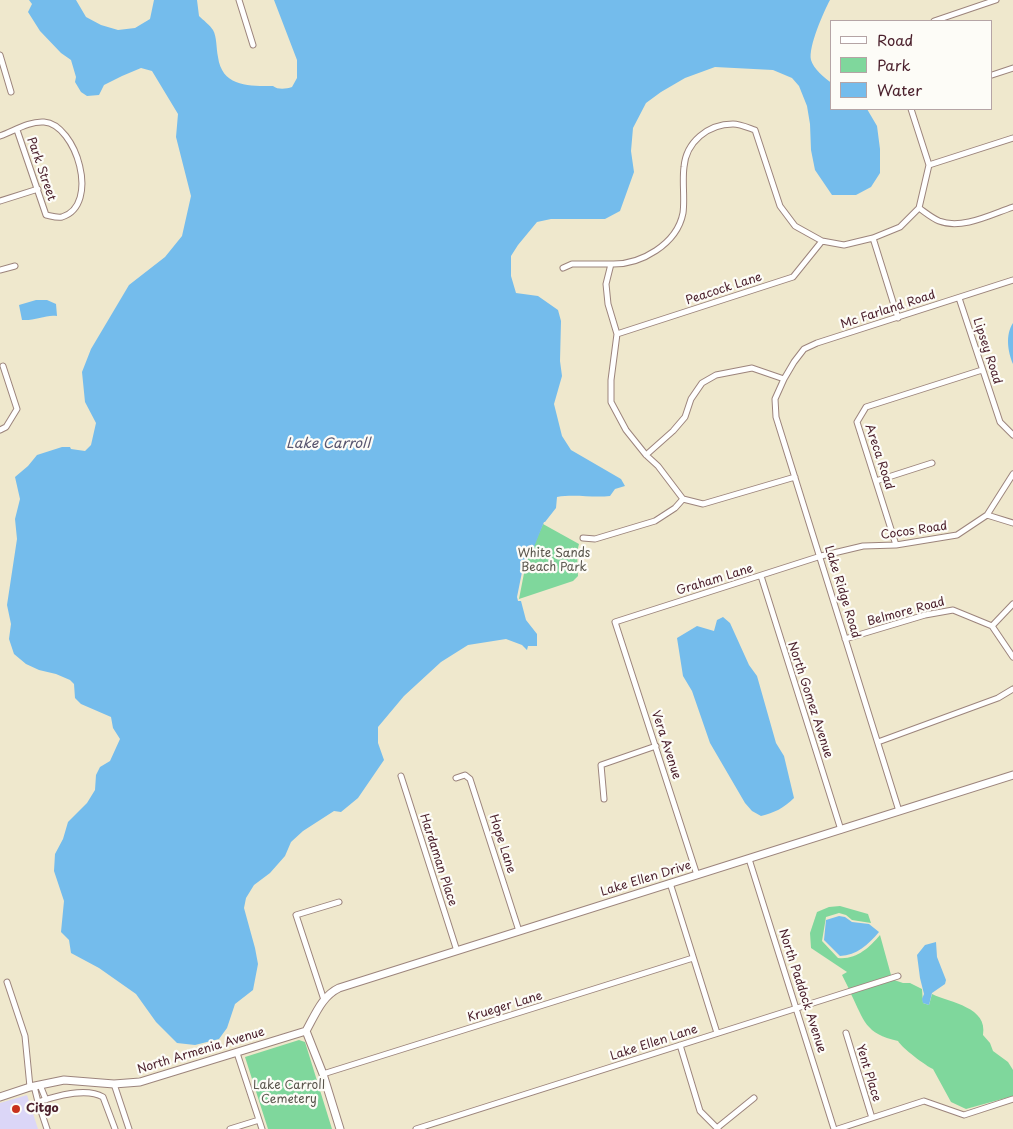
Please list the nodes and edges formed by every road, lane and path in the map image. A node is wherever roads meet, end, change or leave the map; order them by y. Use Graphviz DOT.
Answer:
graph roads {
  1 [pos="238,0"];
  2 [pos="996,0"];
  3 [pos="937,20"];
  4 [pos="253,45"];
  5 [pos="0,56"];
  6 [pos="1013,68"];
  7 [pos="993,75"];
  8 [pos="11,92"];
  9 [pos="911,110"];
  10 [pos="17,130"];
  11 [pos="0,136"];
  12 [pos="1013,138"];
  13 [pos="929,165"];
  14 [pos="38,189"];
  15 [pos="0,201"];
  16 [pos="1013,207"];
  17 [pos="919,208"];
  18 [pos="873,238"];
  19 [pos="822,241"];
  20 [pos="611,264"];
  21 [pos="15,266"];
  22 [pos="563,268"];
  23 [pos="0,270"];
  24 [pos="1013,280"];
  25 [pos="959,298"];
  26 [pos="898,318"];
  27 [pos="617,334"];
  28 [pos="3,366"];
  29 [pos="982,370"];
  30 [pos="784,379"];
  31 [pos="0,430"];
  32 [pos="1013,434"];
  33 [pos="646,455"];
  34 [pos="932,463"];
  35 [pos="1013,474"];
  36 [pos="795,477"];
  37 [pos="876,481"];
  38 [pos="684,499"];
  39 [pos="987,515"];
  40 [pos="1013,523"];
  41 [pos="583,538"];
  42 [pos="896,545"];
  43 [pos="821,556"];
  44 [pos="760,576"];
  45 [pos="1013,604"];
  46 [pos="614,622"];
  47 [pos="992,626"];
  48 [pos="845,639"];
  49 [pos="1013,657"];
  50 [pos="1013,689"];
  51 [pos="878,742"];
  52 [pos="656,746"];
  53 [pos="1013,775"];
  54 [pos="401,776"];
  55 [pos="456,778"];
  56 [pos="604,799"];
  57 [pos="899,811"];
  58 [pos="841,830"];
  59 [pos="750,859"];
  60 [pos="697,874"];
  61 [pos="670,883"];
  62 [pos="338,902"];
  63 [pos="519,931"];
  64 [pos="457,951"];
  65 [pos="693,958"];
  66 [pos="898,976"];
  67 [pos="7,982"];
  68 [pos="324,1000"];
  69 [pos="797,1008"];
  70 [pos="306,1031"];
  71 [pos="717,1033"];
  72 [pos="846,1033"];
  73 [pos="680,1045"];
  74 [pos="237,1053"];
  75 [pos="323,1074"];
  76 [pos="114,1084"];
  77 [pos="35,1086"];
  78 [pos="0,1097"];
  79 [pos="754,1098"];
  80 [pos="1013,1099"];
  81 [pos="46,1100"];
  82 [pos="38,1102"];
  83 [pos="872,1118"];
  84 [pos="259,1120"];
  85 [pos="717,1128"];
  86 [pos="47,1129"];
  87 [pos="114,1129"];
  88 [pos="129,1129"];
  89 [pos="230,1129"];
  90 [pos="262,1129"];
  91 [pos="340,1129"];
  92 [pos="416,1129"];
  93 [pos="836,1129"];
  1 -- 4 [label="street"];
  2 -- 3 [label="street"];
  5 -- 8 [label="street"];
  6 -- 7 [label="street"];
  9 -- 13 [label="street"];
  10 -- 11 [label="street"];
  10 -- 14 [label="street, Park Street"];
  10 -- 14 [label="street, Park Street"];
  12 -- 13 [label="street"];
  13 -- 17 [label="street"];
  14 -- 15 [label="street"];
  16 -- 17 [label="street"];
  17 -- 18 [label="street"];
  18 -- 19 [label="street"];
  18 -- 26 [label="street"];
  19 -- 20 [label="street"];
  19 -- 27 [label="street, Peacock Lane"];
  20 -- 22 [label="street"];
  20 -- 27 [label="street"];
  21 -- 23 [label="street"];
  24 -- 25 [label="street, Mc Farland Road"];
  25 -- 26 [label="street, Mc Farland Road"];
  25 -- 29 [label="street, Lipsey Road"];
  26 -- 30 [label="street, Mc Farland Road"];
  27 -- 33 [label="street"];
  28 -- 31 [label="street"];
  29 -- 32 [label="street, Lipsey Road"];
  29 -- 37 [label="street, Areca Road"];
  30 -- 33 [label="street"];
  30 -- 36 [label="street, Lake Ridge Road"];
  33 -- 38 [label="street"];
  34 -- 37 [label="street"];
  35 -- 39 [label="street, Cocos Road"];
  36 -- 38 [label="street"];
  36 -- 43 [label="street, Lake Ridge Road"];
  37 -- 42 [label="street, Areca Road"];
  38 -- 41 [label="street"];
  39 -- 40 [label="street"];
  39 -- 42 [label="street, Cocos Road"];
  42 -- 43 [label="street, Cocos Road"];
  43 -- 44 [label="street, Graham Lane"];
  43 -- 48 [label="street, Lake Ridge Road"];
  44 -- 46 [label="street, Graham Lane"];
  44 -- 58 [label="street, North Gomez Avenue"];
  45 -- 47 [label="street"];
  46 -- 52 [label="street, Vera Avenue"];
  47 -- 48 [label="street, Belmore Road"];
  47 -- 49 [label="street"];
  48 -- 51 [label="street, Lake Ridge Road"];
  50 -- 51 [label="street"];
  51 -- 57 [label="street, Lake Ridge Road"];
  52 -- 56 [label="street"];
  52 -- 60 [label="street, Vera Avenue"];
  53 -- 57 [label="street, Lake Ellen Drive"];
  54 -- 64 [label="street, Hardaman Place"];
  55 -- 63 [label="street, Hope Lane"];
  57 -- 58 [label="street, Lake Ellen Drive"];
  58 -- 59 [label="street, Lake Ellen Drive"];
  59 -- 60 [label="street, Lake Ellen Drive"];
  59 -- 69 [label="street, North Paddock Avenue"];
  60 -- 61 [label="street, Lake Ellen Drive"];
  61 -- 63 [label="street, Lake Ellen Drive"];
  61 -- 65 [label="street"];
  62 -- 68 [label="street"];
  63 -- 64 [label="street, Lake Ellen Drive"];
  64 -- 68 [label="street, Lake Ellen Drive"];
  65 -- 71 [label="street"];
  65 -- 75 [label="street, Krueger Lane"];
  66 -- 69 [label="street, Lake Ellen Lane"];
  67 -- 77 [label="street"];
  68 -- 70 [label="street, Lake Ellen Drive"];
  69 -- 71 [label="street, Lake Ellen Lane"];
  69 -- 93 [label="street, North Paddock Avenue"];
  70 -- 74 [label="street, North Armenia Avenue"];
  70 -- 75 [label="street"];
  71 -- 73 [label="street, Lake Ellen Lane"];
  72 -- 83 [label="street, Yent Place"];
  73 -- 85 [label="street"];
  73 -- 92 [label="street, Lake Ellen Lane"];
  74 -- 76 [label="street, North Armenia Avenue"];
  74 -- 84 [label="street"];
  75 -- 91 [label="street"];
  76 -- 77 [label="street, North Armenia Avenue"];
  76 -- 88 [label="street"];
  77 -- 78 [label="street, North Armenia Avenue"];
  77 -- 81 [label="street"];
  77 -- 82 [label="street"];
  79 -- 85 [label="street"];
  80 -- 83 [label="street"];
  81 -- 82 [label="street"];
  81 -- 87 [label="street"];
  82 -- 86 [label="street"];
  83 -- 93 [label="street"];
  84 -- 89 [label="street"];
  84 -- 90 [label="street"];
}
